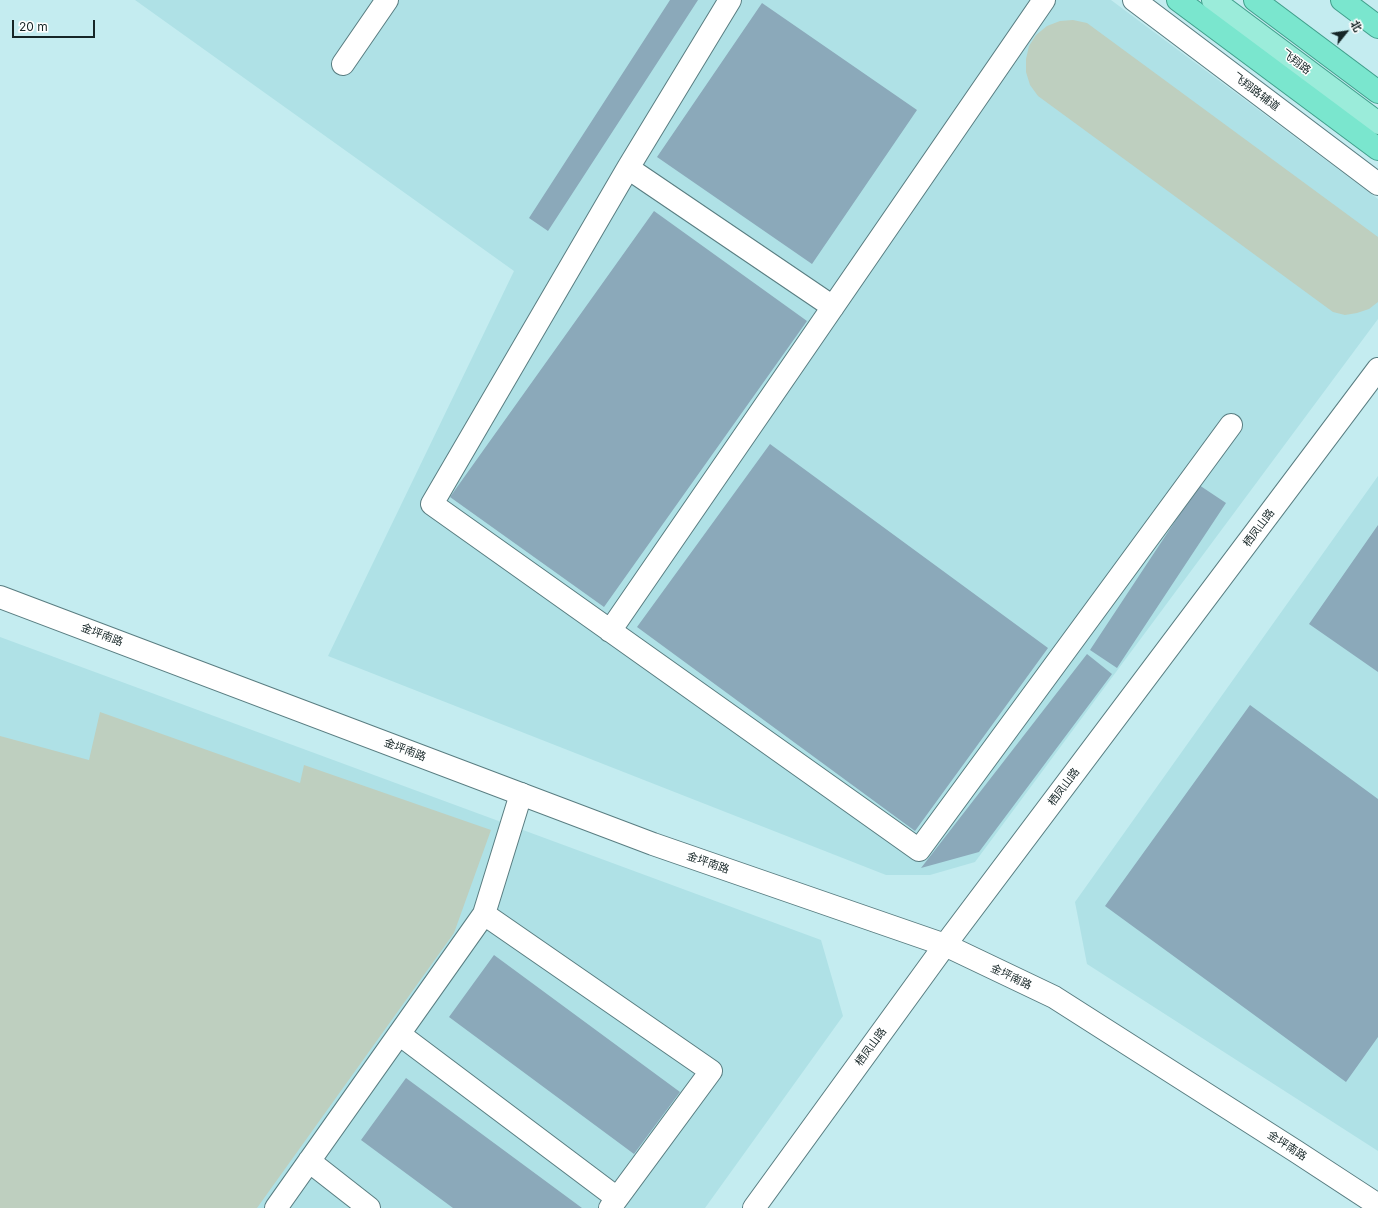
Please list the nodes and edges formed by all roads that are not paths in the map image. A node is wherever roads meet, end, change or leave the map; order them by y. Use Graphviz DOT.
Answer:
graph roads {
  1 [pos="387,0"];
  2 [pos="730,0"];
  3 [pos="1044,0"];
  4 [pos="1134,0"];
  5 [pos="1178,0"];
  6 [pos="1213,0"];
  7 [pos="1255,0"];
  8 [pos="1342,0"];
  9 [pos="1378,27"];
  10 [pos="343,64"];
  11 [pos="1378,92"];
  12 [pos="1378,123"];
  13 [pos="1378,149"];
  14 [pos="628,168"];
  15 [pos="1378,184"];
  16 [pos="833,307"];
  17 [pos="1378,370"];
  18 [pos="1232,425"];
  19 [pos="0,597"];
  20 [pos="610,631"];
  21 [pos="521,794"];
  22 [pos="484,914"];
  23 [pos="945,945"];
  24 [pos="399,1034"];
  25 [pos="309,1161"];
  26 [pos="614,1203"];
  27 [pos="1378,1206"];
  28 [pos="276,1208"];
  29 [pos="369,1208"];
  30 [pos="755,1208"];
  1 -- 10 [label="street"];
  2 -- 14 [label="street"];
  3 -- 16 [label="street"];
  4 -- 15 [label="street, 飞翔路辅道"];
  5 -- 13 [label="highway"];
  6 -- 12 [label="main road, 飞翔路"];
  7 -- 11 [label="highway"];
  8 -- 9 [label="highway"];
  14 -- 16 [label="street"];
  14 -- 20 [label="street"];
  16 -- 20 [label="street"];
  17 -- 23 [label="street, 栖凤山路"];
  18 -- 20 [label="street"];
  19 -- 21 [label="street, 金坪南路"];
  21 -- 22 [label="street"];
  21 -- 23 [label="street, 金坪南路"];
  22 -- 24 [label="street"];
  22 -- 26 [label="street"];
  23 -- 27 [label="street, 金坪南路"];
  23 -- 30 [label="street, 栖凤山路"];
  24 -- 25 [label="street"];
  24 -- 26 [label="street"];
  25 -- 28 [label="street"];
  25 -- 29 [label="street"];
}
